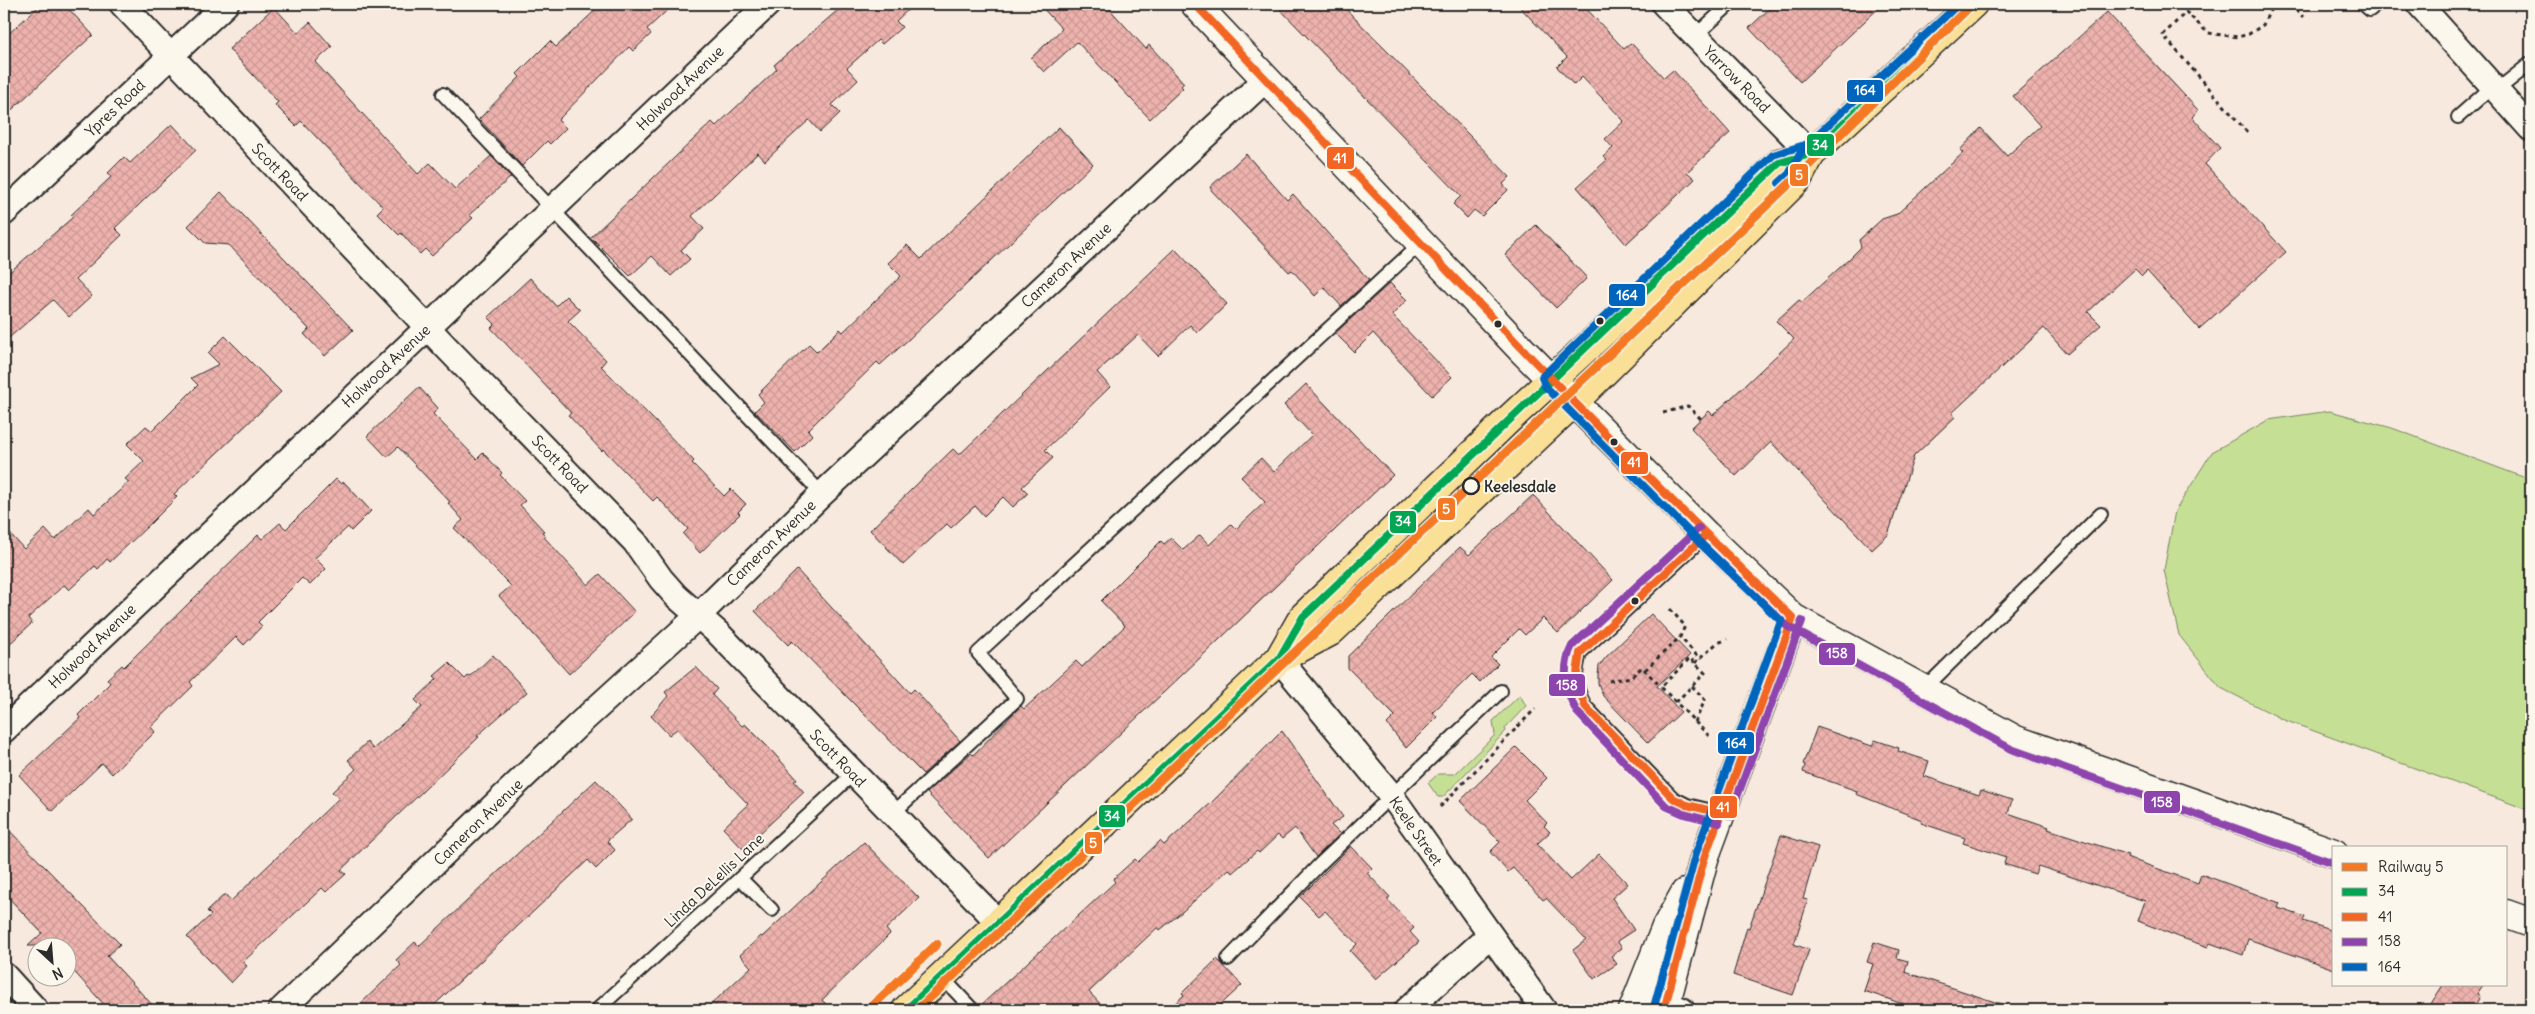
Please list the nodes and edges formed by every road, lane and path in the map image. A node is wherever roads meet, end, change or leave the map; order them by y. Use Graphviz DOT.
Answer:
graph roads {
  1 [pos="122,4"];
  2 [pos="226,4"];
  3 [pos="768,4"];
  4 [pos="1195,4"];
  5 [pos="1664,4"];
  6 [pos="1730,4"];
  7 [pos="1973,4"];
  8 [pos="2273,4"];
  9 [pos="2290,4"];
  10 [pos="2363,4"];
  11 [pos="2377,4"];
  12 [pos="2419,4"];
  13 [pos="2303,18"];
  14 [pos="1695,36"];
  15 [pos="171,57"];
  16 [pos="2531,63"];
  17 [pos="1265,80"];
  18 [pos="2494,89"];
  19 [pos="443,94"];
  20 [pos="2458,117"];
  21 [pos="2531,129"];
  22 [pos="2248,132"];
  23 [pos="1811,154"];
  24 [pos="552,210"];
  25 [pos="4,213"];
  26 [pos="1420,244"];
  27 [pos="427,327"];
  28 [pos="1552,379"];
  29 [pos="1574,402"];
  30 [pos="1663,413"];
  31 [pos="1701,419"];
  32 [pos="822,494"];
  33 [pos="2101,514"];
  34 [pos="1706,535"];
  35 [pos="1670,609"];
  36 [pos="698,616"];
  37 [pos="1793,618"];
  38 [pos="1680,637"];
  39 [pos="1727,639"];
  40 [pos="1279,659"];
  41 [pos="1700,659"];
  42 [pos="1695,664"];
  43 [pos="1646,670"];
  44 [pos="1609,681"];
  45 [pos="1661,686"];
  46 [pos="1692,686"];
  47 [pos="1924,689"];
  48 [pos="1501,691"];
  49 [pos="1676,702"];
  50 [pos="1535,709"];
  51 [pos="1695,722"];
  52 [pos="4,730"];
  53 [pos="1710,737"];
  54 [pos="852,774"];
  55 [pos="1391,796"];
  56 [pos="1440,807"];
  57 [pos="1721,813"];
  58 [pos="892,814"];
  59 [pos="2332,852"];
  60 [pos="1704,859"];
  61 [pos="740,878"];
  62 [pos="772,910"];
  63 [pos="2508,915"];
  64 [pos="999,923"];
  65 [pos="2531,923"];
  66 [pos="1489,936"];
  67 [pos="1228,959"];
  68 [pos="4,975"];
  69 [pos="942,976"];
  70 [pos="1671,1008"];
  71 [pos="36,1010"];
  72 [pos="281,1010"];
  73 [pos="597,1010"];
  74 [pos="906,1010"];
  75 [pos="973,1010"];
  76 [pos="1407,1010"];
  77 [pos="1544,1010"];
  78 [pos="1632,1010"];
  1 -- 15 [label="street, Scott Road"];
  2 -- 15 [label="street, Ypres Road"];
  3 -- 24 [label="street, Holwood Avenue"];
  4 -- 17 [label="main road"];
  5 -- 14 [label="street, Yarrow Road"];
  6 -- 14 [label="lane"];
  7 -- 23 [label="main road"];
  8 -- 22 [label="path"];
  9 -- 13 [label="path"];
  10 -- 11 [label="lane"];
  12 -- 18 [label="street"];
  14 -- 23 [label="street, Yarrow Road"];
  15 -- 25 [label="street, Ypres Road"];
  15 -- 27 [label="street, Scott Road"];
  16 -- 18 [label="lane"];
  17 -- 26 [label="main road"];
  17 -- 32 [label="street, Cameron Avenue"];
  18 -- 20 [label="lane"];
  18 -- 21 [label="street"];
  19 -- 24 [label="lane"];
  23 -- 28 [label="main road"];
  23 -- 29 [label="main road"];
  24 -- 27 [label="street, Holwood Avenue"];
  24 -- 32 [label="lane"];
  26 -- 28 [label="main road"];
  26 -- 58 [label="lane"];
  27 -- 36 [label="street, Scott Road"];
  27 -- 52 [label="street, Holwood Avenue"];
  28 -- 29 [label="main road"];
  28 -- 40 [label="main road"];
  29 -- 34 [label="main road"];
  29 -- 40 [label="main road"];
  30 -- 31 [label="path"];
  32 -- 36 [label="street, Cameron Avenue"];
  33 -- 47 [label="lane"];
  34 -- 37 [label="main road"];
  34 -- 57 [label="lane"];
  35 -- 38 [label="path"];
  36 -- 54 [label="street, Scott Road"];
  36 -- 72 [label="street, Cameron Avenue"];
  37 -- 47 [label="main road"];
  37 -- 57 [label="main road"];
  38 -- 41 [label="path"];
  38 -- 43 [label="path"];
  39 -- 41 [label="path"];
  40 -- 55 [label="street, Keele Street"];
  40 -- 64 [label="main road"];
  41 -- 42 [label="path"];
  42 -- 45 [label="path"];
  42 -- 46 [label="path"];
  43 -- 44 [label="path"];
  43 -- 45 [label="path"];
  45 -- 49 [label="path"];
  46 -- 49 [label="path"];
  46 -- 51 [label="path"];
  47 -- 59 [label="main road"];
  48 -- 55 [label="lane"];
  49 -- 51 [label="path"];
  50 -- 56 [label="path"];
  51 -- 53 [label="path"];
  54 -- 58 [label="street, Scott Road"];
  54 -- 61 [label="lane, Linda DeLellis Lane"];
  55 -- 66 [label="street, Keele Street"];
  55 -- 67 [label="lane"];
  57 -- 60 [label="main road"];
  58 -- 64 [label="street, Scott Road"];
  60 -- 70 [label="main road"];
  60 -- 78 [label="main road"];
  61 -- 62 [label="lane"];
  61 -- 73 [label="lane, Linda DeLellis Lane"];
  63 -- 65 [label="main road"];
  64 -- 69 [label="main road"];
  66 -- 76 [label="street"];
  66 -- 77 [label="street, Keele Street"];
  68 -- 71 [label="street"];
  69 -- 74 [label="main road"];
  69 -- 75 [label="lane"];
}
